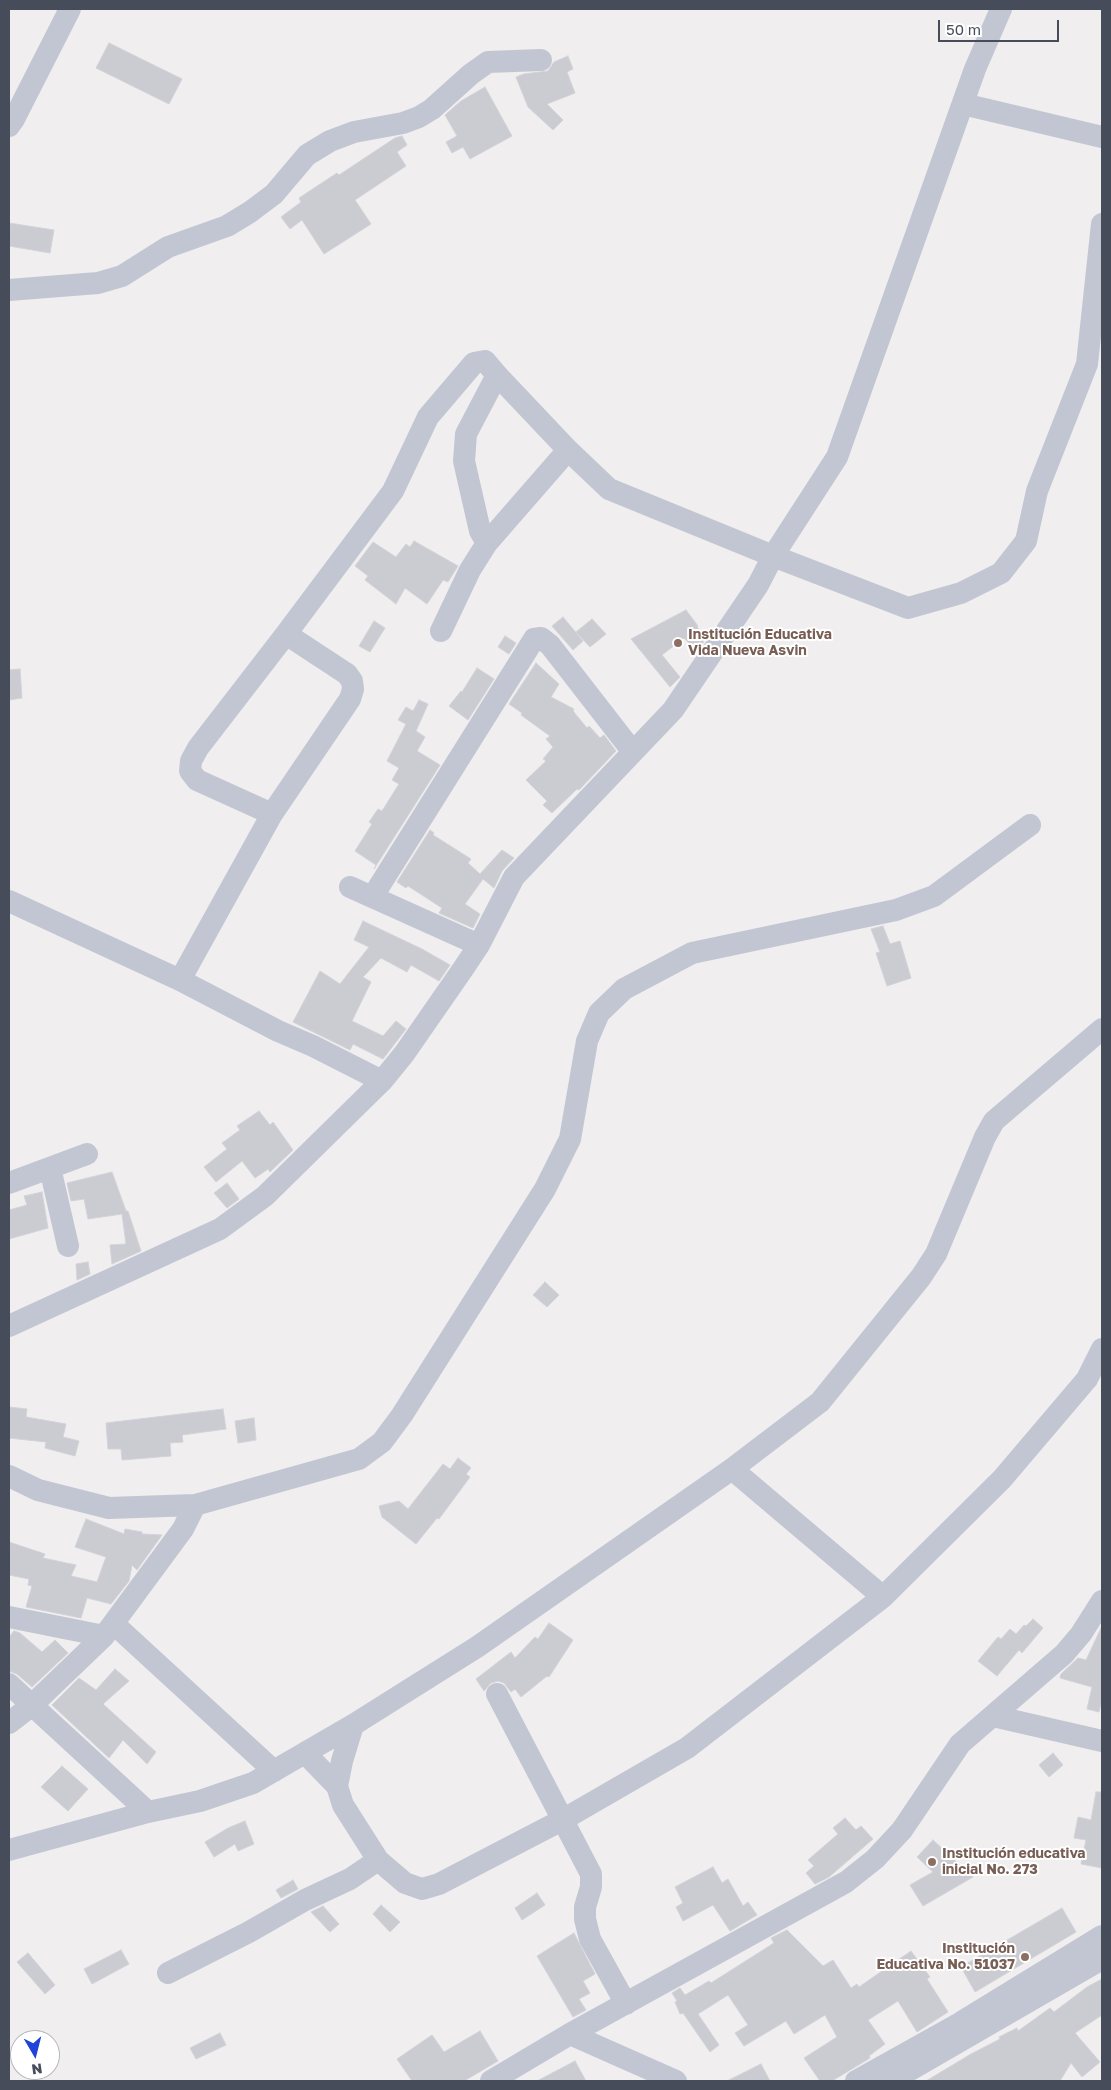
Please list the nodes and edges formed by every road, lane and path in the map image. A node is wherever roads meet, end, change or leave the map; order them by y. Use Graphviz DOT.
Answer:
graph roads {
  1 [pos="70,9"];
  2 [pos="1001,9"];
  3 [pos="541,60"];
  4 [pos="964,104"];
  5 [pos="9,126"];
  6 [pos="1102,137"];
  7 [pos="1102,224"];
  8 [pos="9,290"];
  9 [pos="497,375"];
  10 [pos="568,450"];
  11 [pos="488,543"];
  12 [pos="773,556"];
  13 [pos="441,631"];
  14 [pos="286,634"];
  15 [pos="633,752"];
  16 [pos="272,814"];
  17 [pos="1030,825"];
  18 [pos="350,887"];
  19 [pos="373,896"];
  20 [pos="9,901"];
  21 [pos="479,945"];
  22 [pos="180,980"];
  23 [pos="1102,1029"];
  24 [pos="382,1081"];
  25 [pos="87,1154"];
  26 [pos="50,1168"];
  27 [pos="9,1183"];
  28 [pos="68,1246"];
  29 [pos="9,1326"];
  30 [pos="1102,1349"];
  31 [pos="732,1469"];
  32 [pos="13,1480"];
  33 [pos="195,1505"];
  34 [pos="883,1597"];
  35 [pos="1102,1601"];
  36 [pos="9,1617"];
  37 [pos="109,1630"];
  38 [pos="9,1684"];
  39 [pos="498,1694"];
  40 [pos="31,1706"];
  41 [pos="993,1716"];
  42 [pos="9,1723"];
  43 [pos="353,1725"];
  44 [pos="1102,1741"];
  45 [pos="305,1753"];
  46 [pos="274,1771"];
  47 [pos="337,1786"];
  48 [pos="148,1812"];
  49 [pos="564,1819"];
  50 [pos="9,1850"];
  51 [pos="378,1860"];
  52 [pos="1102,1936"];
  53 [pos="1102,1959"];
  54 [pos="168,1974"];
  55 [pos="626,2004"];
  56 [pos="570,2034"];
  57 [pos="491,2081"];
  58 [pos="676,2081"];
  59 [pos="856,2081"];
  60 [pos="891,2081"];
  1 -- 5 [label="street"];
  2 -- 4 [label="street"];
  3 -- 8 [label="street"];
  4 -- 6 [label="street"];
  4 -- 12 [label="street"];
  7 -- 12 [label="street"];
  9 -- 10 [label="street"];
  9 -- 11 [label="street"];
  9 -- 14 [label="street"];
  10 -- 11 [label="street"];
  10 -- 12 [label="street"];
  11 -- 13 [label="street"];
  12 -- 15 [label="street"];
  14 -- 16 [label="street"];
  14 -- 16 [label="street"];
  15 -- 19 [label="street"];
  15 -- 21 [label="street"];
  16 -- 22 [label="street"];
  17 -- 33 [label="street"];
  18 -- 19 [label="street"];
  19 -- 21 [label="street"];
  20 -- 22 [label="street"];
  21 -- 24 [label="street"];
  22 -- 24 [label="street"];
  23 -- 31 [label="street"];
  24 -- 29 [label="street"];
  25 -- 26 [label="street"];
  26 -- 27 [label="street"];
  26 -- 28 [label="street"];
  30 -- 34 [label="street"];
  31 -- 34 [label="street"];
  31 -- 43 [label="street"];
  32 -- 33 [label="street"];
  33 -- 37 [label="street"];
  34 -- 49 [label="street"];
  35 -- 41 [label="street"];
  36 -- 37 [label="street"];
  37 -- 40 [label="street"];
  37 -- 46 [label="street"];
  38 -- 40 [label="street"];
  39 -- 49 [label="street"];
  40 -- 42 [label="street"];
  40 -- 48 [label="street"];
  41 -- 44 [label="street"];
  41 -- 55 [label="street"];
  43 -- 45 [label="street"];
  43 -- 47 [label="street"];
  45 -- 46 [label="street"];
  45 -- 47 [label="street"];
  46 -- 48 [label="street"];
  47 -- 51 [label="street"];
  48 -- 50 [label="street"];
  49 -- 51 [label="street"];
  49 -- 55 [label="street"];
  51 -- 54 [label="street"];
  52 -- 59 [label="street"];
  53 -- 60 [label="street"];
  55 -- 56 [label="street"];
  56 -- 57 [label="street"];
  56 -- 58 [label="street"];
}
